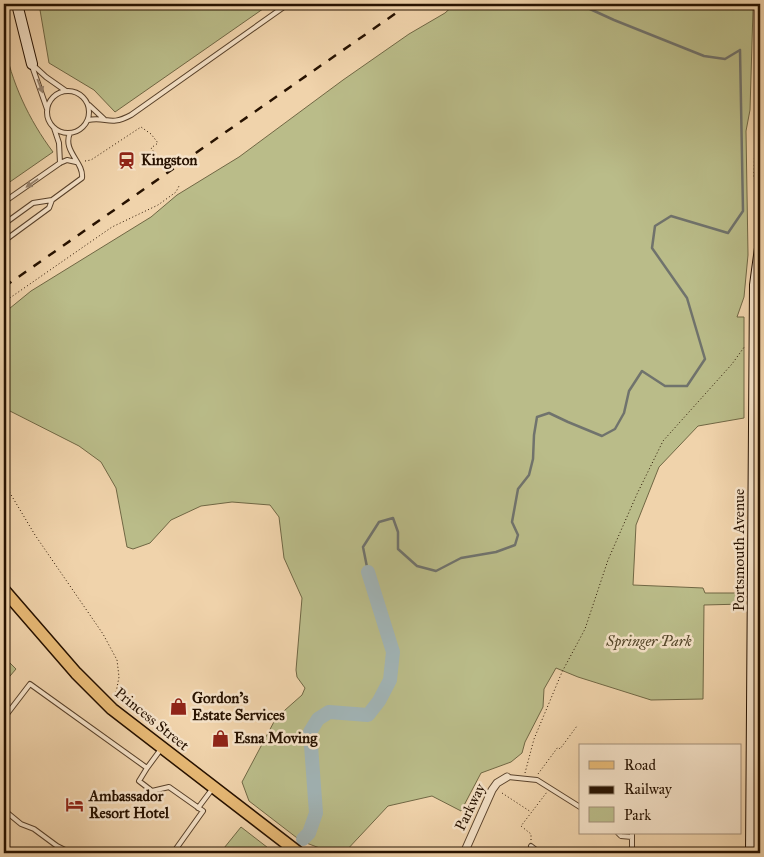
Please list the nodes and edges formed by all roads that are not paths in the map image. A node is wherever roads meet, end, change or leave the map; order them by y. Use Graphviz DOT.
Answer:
graph roads {
  1 [pos="17,4"];
  2 [pos="288,4"];
  3 [pos="32,64"];
  4 [pos="66,91"];
  5 [pos="88,104"];
  6 [pos="47,109"];
  7 [pos="88,120"];
  8 [pos="106,121"];
  9 [pos="54,128"];
  10 [pos="70,133"];
  11 [pos="76,162"];
  12 [pos="60,164"];
  13 [pos="52,200"];
  14 [pos="4,202"];
  15 [pos="4,224"];
  16 [pos="4,241"];
  17 [pos="760,248"];
  18 [pos="758,333"];
  19 [pos="757,462"];
  20 [pos="4,590"];
  21 [pos="756,707"];
  22 [pos="4,718"];
  23 [pos="162,748"];
  24 [pos="147,768"];
  25 [pos="507,777"];
  26 [pos="214,787"];
  27 [pos="579,806"];
  28 [pos="198,808"];
  29 [pos="4,810"];
  30 [pos="755,830"];
  31 [pos="619,834"];
  32 [pos="632,835"];
  33 [pos="531,846"];
  34 [pos="71,853"];
  35 [pos="173,853"];
  36 [pos="299,853"];
  37 [pos="404,853"];
  38 [pos="410,853"];
  39 [pos="464,853"];
  40 [pos="540,853"];
  41 [pos="632,853"];
  42 [pos="750,853"];
  1 -- 3 [label="main road"];
  2 -- 8 [label="lane"];
  3 -- 4 [label="lane"];
  3 -- 6 [label="lane, one-way"];
  4 -- 5 [label="lane"];
  4 -- 6 [label="lane"];
  5 -- 7 [label="lane"];
  5 -- 8 [label="lane"];
  6 -- 9 [label="lane"];
  7 -- 8 [label="lane"];
  7 -- 10 [label="lane"];
  9 -- 10 [label="lane"];
  9 -- 12 [label="lane"];
  10 -- 11 [label="lane"];
  11 -- 12 [label="lane"];
  11 -- 13 [label="lane"];
  12 -- 14 [label="lane, one-way"];
  13 -- 15 [label="lane"];
  13 -- 16 [label="lane"];
  17 -- 18 [label="main road, Portsmouth Avenue"];
  18 -- 19 [label="main road, Portsmouth Avenue"];
  19 -- 21 [label="main road, Portsmouth Avenue"];
  20 -- 23 [label="main road, Princess Street"];
  21 -- 30 [label="main road, Portsmouth Avenue"];
  22 -- 24 [label="lane"];
  23 -- 24 [label="lane"];
  23 -- 26 [label="main road, Princess Street"];
  24 -- 28 [label="lane"];
  25 -- 27 [label="lane"];
  25 -- 39 [label="street, Parkway"];
  26 -- 28 [label="lane"];
  26 -- 36 [label="main road, Princess Street"];
  28 -- 35 [label="lane"];
  29 -- 34 [label="lane"];
  30 -- 42 [label="main road, Portsmouth Avenue"];
  31 -- 32 [label="lane"];
  32 -- 41 [label="lane"];
  33 -- 40 [label="lane"];
  37 -- 38 [label="lane"];
}
